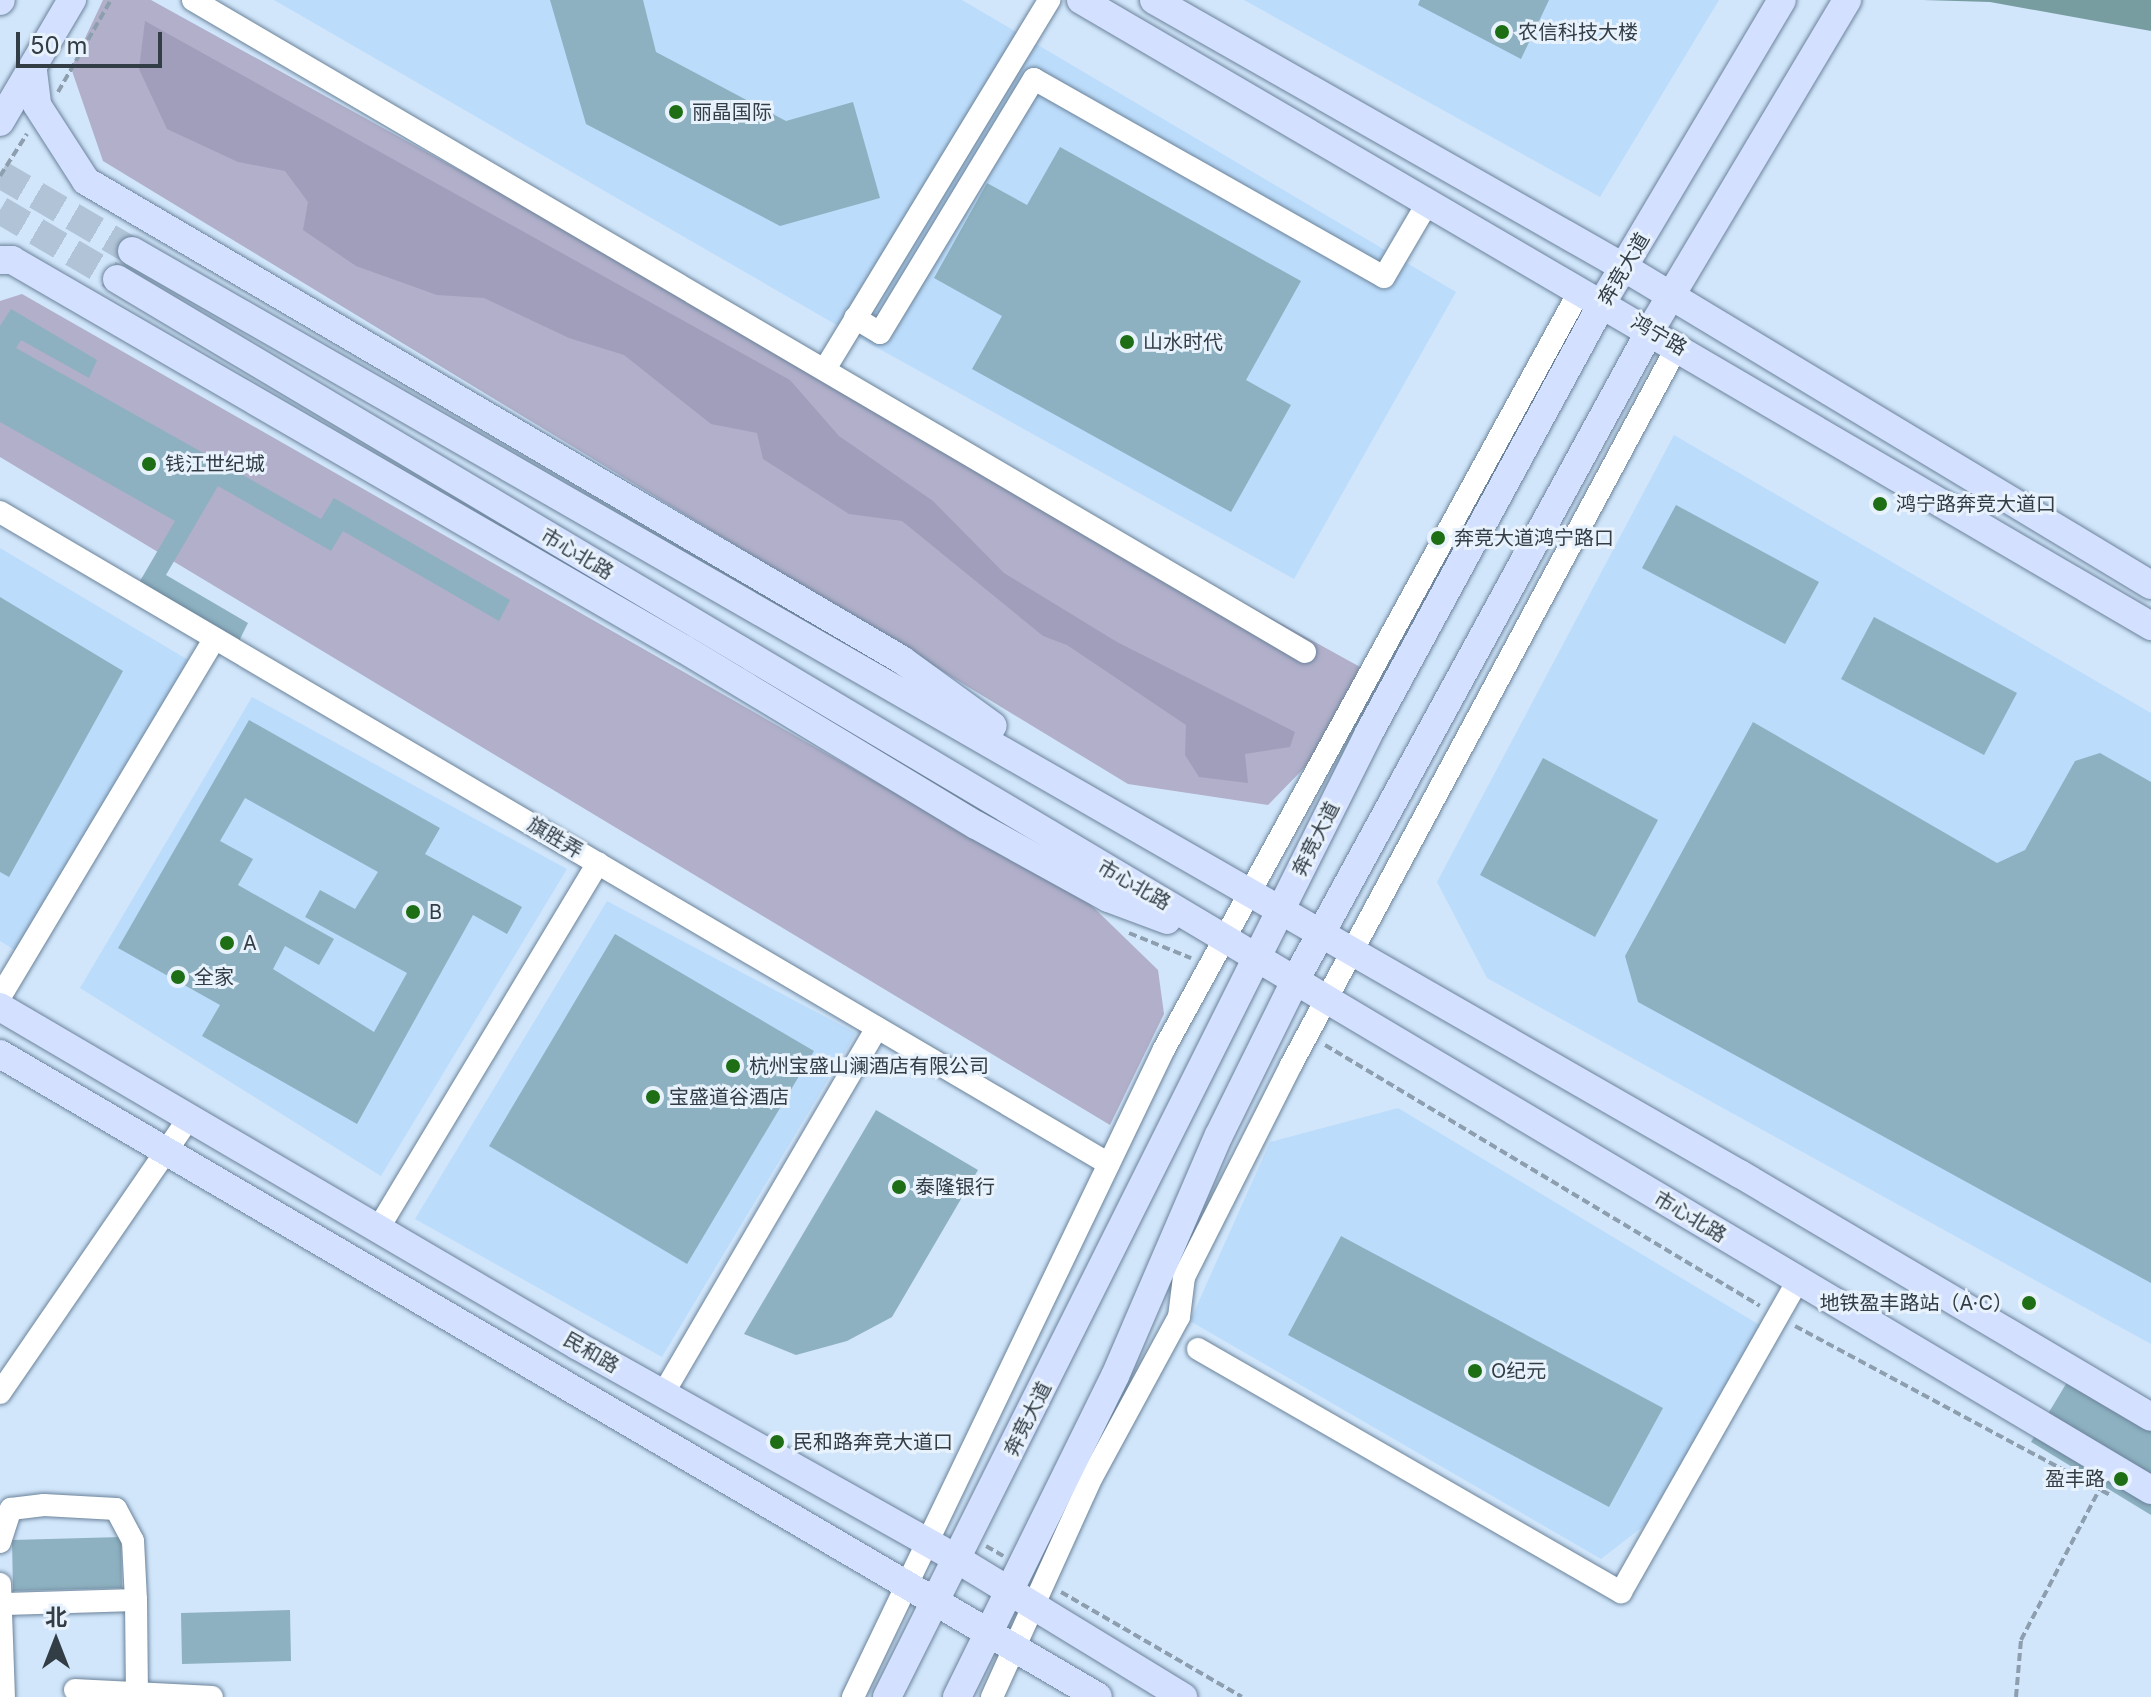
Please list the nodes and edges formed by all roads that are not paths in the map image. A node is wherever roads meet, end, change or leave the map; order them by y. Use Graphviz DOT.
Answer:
graph roads {
  1 [pos="72,0"];
  2 [pos="193,0"];
  3 [pos="1049,0"];
  4 [pos="1081,0"];
  5 [pos="1154,0"];
  6 [pos="1782,0"];
  7 [pos="1847,0"];
  8 [pos="33,71"];
  9 [pos="0,122"];
  10 [pos="1428,202"];
  11 [pos="132,251"];
  12 [pos="0,260"];
  13 [pos="1625,268"];
  14 [pos="117,279"];
  15 [pos="1591,296"];
  16 [pos="1670,300"];
  17 [pos="855,318"];
  18 [pos="1651,329"];
  19 [pos="1678,345"];
  20 [pos="825,369"];
  21 [pos="0,512"];
  22 [pos="2151,585"];
  23 [pos="2151,626"];
  24 [pos="214,640"];
  25 [pos="1305,652"];
  26 [pos="862,724"];
  27 [pos="930,797"];
  28 [pos="1110,812"];
  29 [pos="598,863"];
  30 [pos="1251,892"];
  31 [pos="1280,909"];
  32 [pos="1321,933"];
  33 [pos="1226,940"];
  34 [pos="1350,950"];
  35 [pos="1254,953"];
  36 [pos="1296,979"];
  37 [pos="0,997"];
  38 [pos="1327,999"];
  39 [pos="0,1007"];
  40 [pos="877,1028"];
  41 [pos="0,1054"];
  42 [pos="190,1117"];
  43 [pos="161,1153"];
  44 [pos="1109,1164"];
  45 [pos="378,1229"];
  46 [pos="1798,1281"];
  47 [pos="1198,1349"];
  48 [pos="0,1393"];
  49 [pos="663,1394"];
  50 [pos="2151,1417"];
  51 [pos="2151,1490"];
  52 [pos="924,1540"];
  53 [pos="0,1542"];
  54 [pos="963,1547"];
  55 [pos="904,1586"];
  56 [pos="1026,1586"];
  57 [pos="2,1594"];
  58 [pos="136,1600"];
  59 [pos="931,1602"];
  60 [pos="987,1633"];
  61 [pos="1015,1649"];
  62 [pos="75,1690"];
  63 [pos="137,1692"];
  64 [pos="4,1697"];
  65 [pos="212,1697"];
  66 [pos="853,1697"];
  67 [pos="887,1697"];
  68 [pos="957,1697"];
  69 [pos="992,1697"];
  70 [pos="1098,1697"];
  71 [pos="1183,1697"];
  1 -- 8 [label="main road"];
  2 -- 20 [label="street"];
  3 -- 17 [label="street"];
  4 -- 10 [label="main road, 鸿宁路"];
  5 -- 13 [label="main road, 鸿宁路"];
  6 -- 13 [label="main road, 奔竞大道"];
  7 -- 16 [label="main road"];
  8 -- 9 [label="main road"];
  8 -- 28 [label="main road"];
  10 -- 15 [label="main road, 鸿宁路"];
  10 -- 17 [label="street"];
  11 -- 28 [label="main road, 市心北路"];
  12 -- 27 [label="main road"];
  13 -- 15 [label="main road, 奔竞大道"];
  13 -- 16 [label="main road, 鸿宁路"];
  14 -- 26 [label="main road, 市心北路"];
  15 -- 18 [label="main road, 鸿宁路"];
  15 -- 30 [label="street"];
  15 -- 31 [label="main road, 奔竞大道"];
  16 -- 18 [label="main road"];
  16 -- 22 [label="main road, 鸿宁路"];
  17 -- 20 [label="street"];
  18 -- 19 [label="main road, 鸿宁路"];
  18 -- 32 [label="main road"];
  19 -- 23 [label="main road, 鸿宁路"];
  19 -- 34 [label="street"];
  20 -- 25 [label="street"];
  21 -- 24 [label="street, 旗胜弄"];
  24 -- 29 [label="street, 旗胜弄"];
  24 -- 37 [label="street"];
  26 -- 27 [label="street"];
  26 -- 33 [label="main road, 市心北路"];
  27 -- 33 [label="main road"];
  28 -- 30 [label="main road, 市心北路"];
  29 -- 40 [label="street, 旗胜弄"];
  29 -- 45 [label="street"];
  30 -- 31 [label="main road, 市心北路"];
  30 -- 33 [label="street"];
  31 -- 32 [label="main road, 市心北路"];
  31 -- 35 [label="main road, 奔竞大道"];
  32 -- 34 [label="main road, 市心北路"];
  32 -- 36 [label="main road"];
  33 -- 35 [label="main road, 市心北路"];
  33 -- 44 [label="street"];
  34 -- 38 [label="street"];
  34 -- 50 [label="main road, 市心北路"];
  35 -- 36 [label="main road, 市心北路"];
  35 -- 54 [label="main road, 奔竞大道"];
  36 -- 38 [label="main road, 市心北路"];
  36 -- 56 [label="main road"];
  38 -- 46 [label="main road, 市心北路"];
  38 -- 56 [label="street"];
  39 -- 42 [label="main road, 民和路"];
  40 -- 44 [label="street, 旗胜弄"];
  40 -- 49 [label="street"];
  41 -- 43 [label="main road"];
  42 -- 43 [label="street"];
  42 -- 45 [label="main road, 民和路"];
  43 -- 48 [label="street"];
  43 -- 55 [label="main road"];
  44 -- 52 [label="street"];
  45 -- 49 [label="main road, 民和路"];
  46 -- 47 [label="street"];
  46 -- 51 [label="main road, 市心北路"];
  49 -- 52 [label="main road, 民和路"];
  52 -- 54 [label="main road, 民和路"];
  52 -- 55 [label="street"];
  53 -- 58 [label="street"];
  54 -- 56 [label="main road, 民和路"];
  54 -- 59 [label="main road, 奔竞大道"];
  55 -- 59 [label="main road"];
  55 -- 66 [label="street"];
  56 -- 60 [label="main road"];
  56 -- 61 [label="street"];
  56 -- 71 [label="main road, 民和路"];
  57 -- 58 [label="street"];
  57 -- 64 [label="street"];
  58 -- 63 [label="street"];
  59 -- 60 [label="main road"];
  59 -- 67 [label="main road, 奔竞大道"];
  60 -- 61 [label="main road"];
  60 -- 68 [label="main road"];
  61 -- 69 [label="street"];
  61 -- 70 [label="main road"];
  62 -- 63 [label="street"];
  63 -- 65 [label="street"];
}
